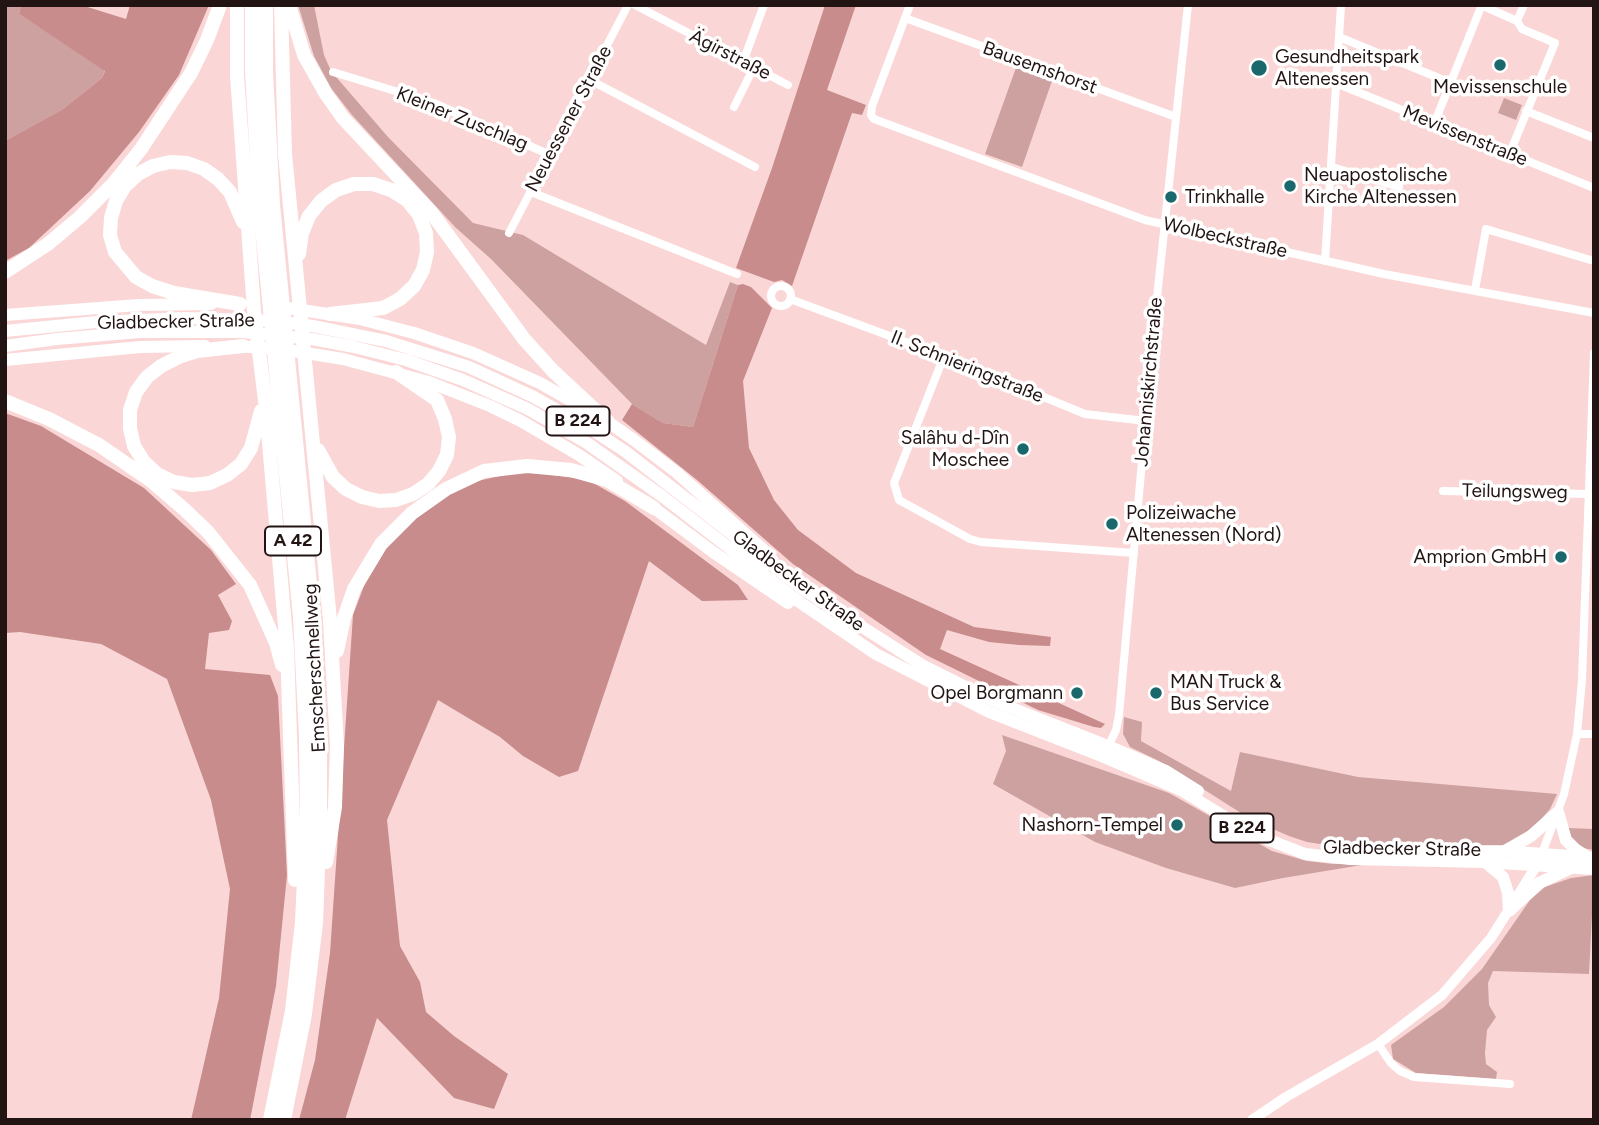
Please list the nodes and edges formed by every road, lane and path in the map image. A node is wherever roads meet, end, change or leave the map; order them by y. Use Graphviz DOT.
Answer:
graph roads {
  1 [pos="220,5"];
  2 [pos="237,5"];
  3 [pos="252,5"];
  4 [pos="265,5"];
  5 [pos="281,5"];
  6 [pos="289,5"];
  7 [pos="628,5"];
  8 [pos="635,5"];
  9 [pos="764,5"];
  10 [pos="910,5"];
  11 [pos="1188,5"];
  12 [pos="1342,5"];
  13 [pos="1524,5"];
  14 [pos="1481,6"];
  15 [pos="905,18"];
  16 [pos="1517,21"];
  17 [pos="1339,37"];
  18 [pos="743,62"];
  19 [pos="754,67"];
  20 [pos="333,72"];
  21 [pos="590,80"];
  22 [pos="1451,83"];
  23 [pos="1338,84"];
  24 [pos="788,85"];
  25 [pos="734,107"];
  26 [pos="1526,111"];
  27 [pos="1176,117"];
  28 [pos="1434,124"];
  29 [pos="1594,138"];
  30 [pos="550,155"];
  31 [pos="1509,155"];
  32 [pos="755,167"];
  33 [pos="1332,167"];
  34 [pos="1399,187"];
  35 [pos="1594,188"];
  36 [pos="531,192"];
  37 [pos="1164,224"];
  38 [pos="509,233"];
  39 [pos="250,251"];
  40 [pos="1325,261"];
  41 [pos="1594,261"];
  42 [pos="5,272"];
  43 [pos="296,272"];
  44 [pos="737,274"];
  45 [pos="1475,290"];
  46 [pos="790,299"];
  47 [pos="323,312"];
  48 [pos="1594,313"];
  49 [pos="5,315"];
  50 [pos="242,325"];
  51 [pos="5,331"];
  52 [pos="312,332"];
  53 [pos="5,346"];
  54 [pos="1594,354"];
  55 [pos="944,356"];
  56 [pos="5,360"];
  57 [pos="396,372"];
  58 [pos="263,389"];
  59 [pos="5,401"];
  60 [pos="1146,421"];
  61 [pos="608,422"];
  62 [pos="314,442"];
  63 [pos="1443,491"];
  64 [pos="1588,494"];
  65 [pos="654,508"];
  66 [pos="1134,553"];
  67 [pos="804,590"];
  68 [pos="841,631"];
  69 [pos="332,680"];
  70 [pos="290,696"];
  71 [pos="1577,734"];
  72 [pos="1594,734"];
  73 [pos="1106,751"];
  74 [pos="1558,812"];
  75 [pos="1505,851"];
  76 [pos="1540,859"];
  77 [pos="1485,862"];
  78 [pos="1592,862"];
  79 [pos="1572,867"];
  80 [pos="1509,911"];
  81 [pos="316,923"];
  82 [pos="292,1011"];
  83 [pos="1378,1044"];
  84 [pos="1510,1084"];
  85 [pos="270,1120"];
  86 [pos="284,1120"];
  87 [pos="1252,1120"];
  1 -- 42 [label="highway"];
  2 -- 39 [label="highway"];
  3 -- 82 [label="highway, Emscherschnellweg / A 42"];
  4 -- 81 [label="highway, Emscherschnellweg / A 42"];
  5 -- 43 [label="highway"];
  6 -- 61 [label="highway"];
  7 -- 21 [label="street, Neuessener Straße"];
  8 -- 18 [label="street, Ägirstraße"];
  9 -- 18 [label="street"];
  10 -- 15 [label="street"];
  11 -- 27 [label="street, Johanniskirchstraße"];
  12 -- 17 [label="street"];
  13 -- 16 [label="street"];
  14 -- 16 [label="street"];
  14 -- 22 [label="street"];
  15 -- 27 [label="street, Bausemshorst"];
  15 -- 37 [label="street, Wolbeckstraße"];
  16 -- 26 [label="street"];
  17 -- 22 [label="street"];
  17 -- 23 [label="street"];
  18 -- 19 [label="street, Ägirstraße"];
  19 -- 24 [label="street, Ägirstraße"];
  19 -- 25 [label="street"];
  20 -- 30 [label="street, Kleiner Zuschlag"];
  21 -- 30 [label="street, Neuessener Straße"];
  21 -- 32 [label="street"];
  22 -- 28 [label="street"];
  23 -- 28 [label="street, Mevissenstraße"];
  23 -- 33 [label="street"];
  26 -- 29 [label="street"];
  26 -- 31 [label="street"];
  27 -- 37 [label="street, Johanniskirchstraße"];
  28 -- 31 [label="street, Mevissenstraße"];
  30 -- 36 [label="street, Neuessener Straße"];
  31 -- 35 [label="street, Mevissenstraße"];
  33 -- 34 [label="street"];
  33 -- 40 [label="street"];
  36 -- 38 [label="street, Neuessener Straße"];
  36 -- 44 [label="street"];
  37 -- 40 [label="street, Wolbeckstraße"];
  37 -- 60 [label="street, Johanniskirchstraße"];
  39 -- 50 [label="highway"];
  39 -- 58 [label="highway"];
  40 -- 45 [label="street, Wolbeckstraße"];
  41 -- 45 [label="street"];
  43 -- 47 [label="highway"];
  43 -- 62 [label="highway"];
  45 -- 48 [label="street, Wolbeckstraße"];
  46 -- 55 [label="street, II. Schnieringstraße"];
  47 -- 50 [label="main road"];
  47 -- 61 [label="main road"];
  49 -- 50 [label="main road"];
  50 -- 51 [label="main road, Gladbecker Straße / B 224"];
  50 -- 52 [label="main road, Gladbecker Straße / B 224"];
  50 -- 53 [label="main road, Gladbecker Straße / B 224"];
  50 -- 56 [label="main road"];
  50 -- 57 [label="main road"];
  50 -- 58 [label="highway"];
  52 -- 67 [label="main road, Gladbecker Straße / B 224"];
  52 -- 68 [label="main road, Gladbecker Straße / B 224"];
  54 -- 64 [label="street, Teilungsweg"];
  55 -- 60 [label="street, II. Schnieringstraße"];
  55 -- 66 [label="street"];
  57 -- 62 [label="highway"];
  57 -- 65 [label="main road"];
  58 -- 70 [label="highway"];
  59 -- 70 [label="highway"];
  60 -- 66 [label="street, Johanniskirchstraße"];
  61 -- 67 [label="main road"];
  62 -- 69 [label="highway"];
  63 -- 64 [label="street, Teilungsweg"];
  64 -- 71 [label="street, Teilungsweg"];
  65 -- 68 [label="main road"];
  65 -- 69 [label="highway"];
  66 -- 73 [label="street, Johanniskirchstraße"];
  67 -- 73 [label="main road, Gladbecker Straße / B 224"];
  68 -- 73 [label="main road, Gladbecker Straße / B 224"];
  69 -- 81 [label="highway"];
  70 -- 82 [label="highway"];
  71 -- 72 [label="street"];
  71 -- 74 [label="street, Teilungsweg"];
  73 -- 75 [label="main road, Gladbecker Straße / B 224"];
  73 -- 77 [label="main road, Gladbecker Straße / B 224"];
  74 -- 75 [label="main road"];
  74 -- 76 [label="street, Teilungsweg"];
  74 -- 78 [label="main road"];
  75 -- 76 [label="main road, Gladbecker Straße / B 224"];
  76 -- 77 [label="main road, Gladbecker Straße / B 224"];
  76 -- 78 [label="main road, Gladbecker Straße / B 224"];
  76 -- 79 [label="main road, Gladbecker Straße / B 224"];
  76 -- 80 [label="street"];
  77 -- 80 [label="main road"];
  78 -- 79 [label="main road, Gladbecker Straße / B 224"];
  79 -- 80 [label="main road"];
  80 -- 83 [label="street"];
  81 -- 86 [label="highway, Emscherschnellweg / A 42"];
  82 -- 85 [label="highway, Emscherschnellweg / A 42"];
  83 -- 84 [label="street"];
  83 -- 87 [label="street"];
}
